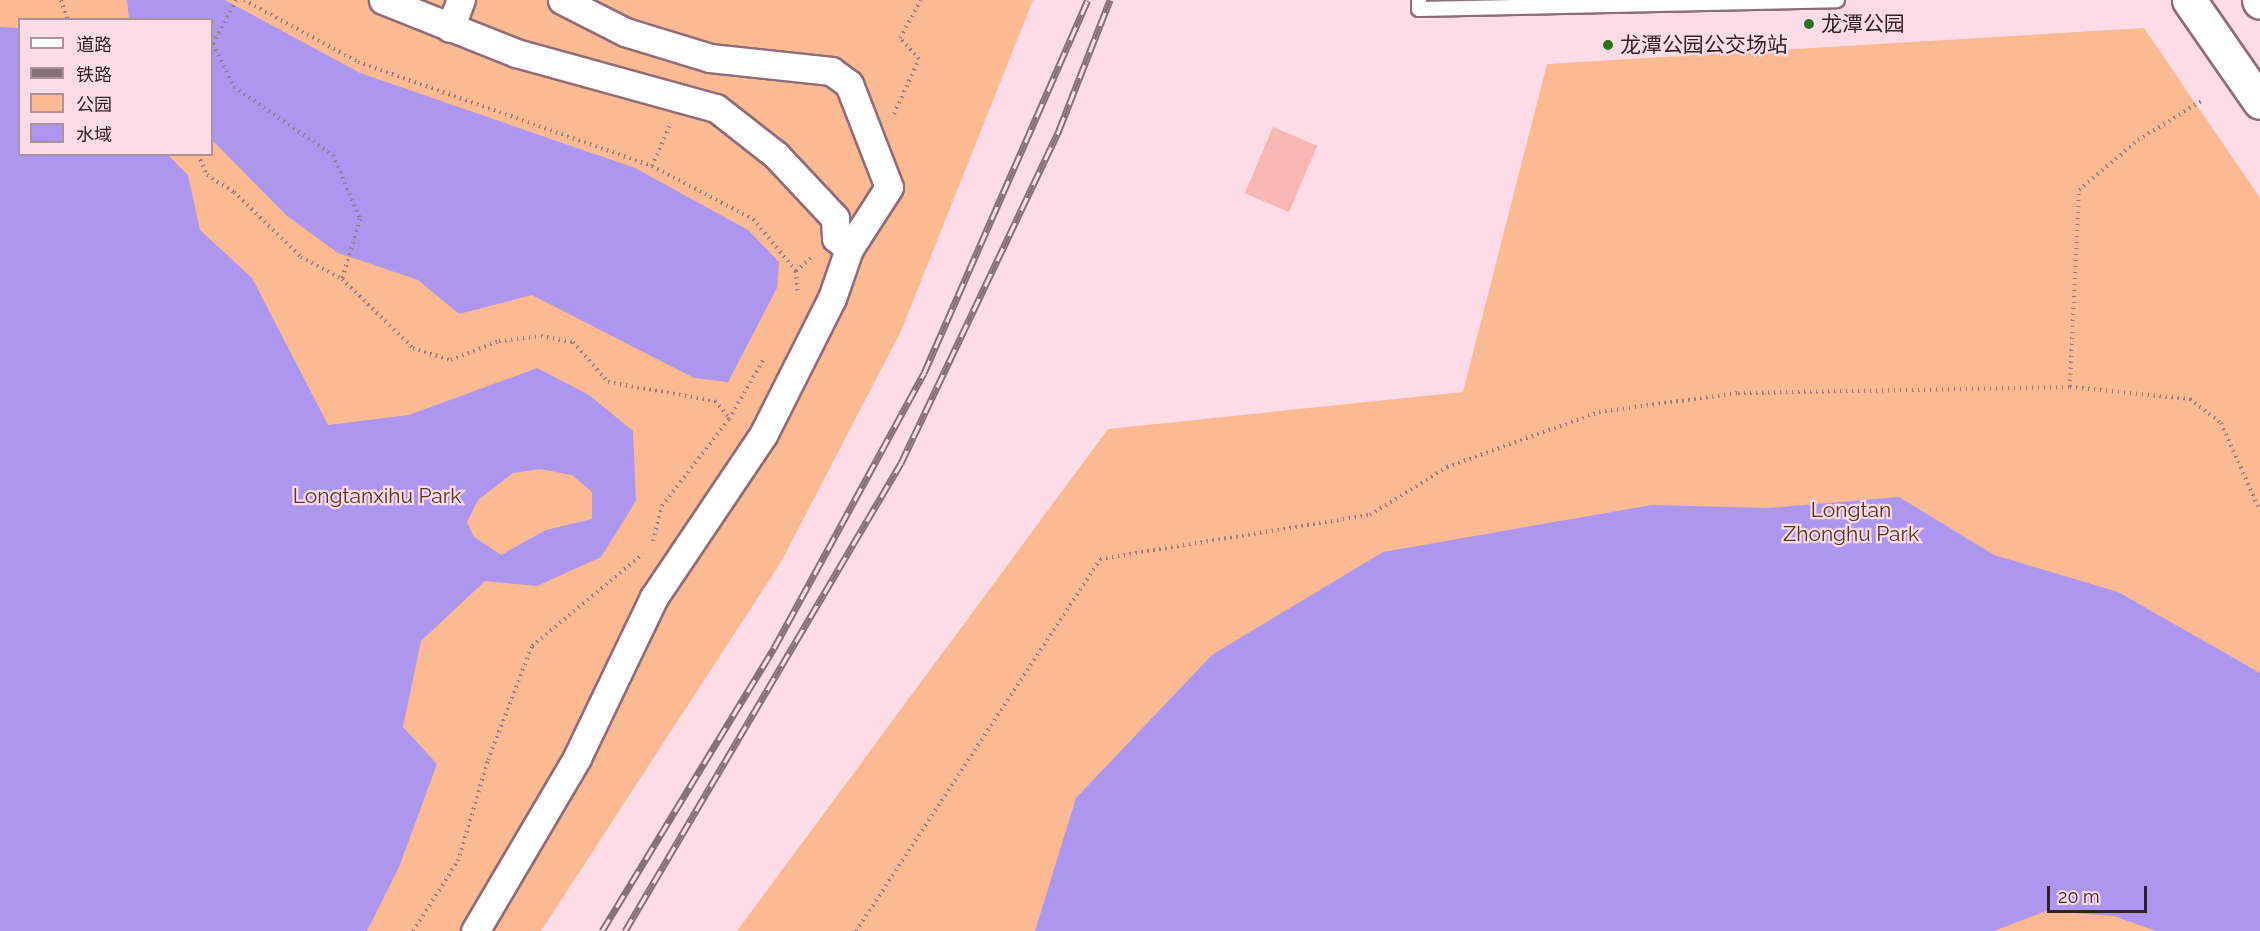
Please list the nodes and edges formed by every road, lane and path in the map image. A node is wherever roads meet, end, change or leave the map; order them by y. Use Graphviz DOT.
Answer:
graph roads {
  1 [pos="61,0"];
  2 [pos="236,0"];
  3 [pos="244,0"];
  4 [pos="383,0"];
  5 [pos="461,0"];
  6 [pos="562,0"];
  7 [pos="921,0"];
  8 [pos="1419,0"];
  9 [pos="1837,0"];
  10 [pos="2189,0"];
  11 [pos="67,18"];
  12 [pos="450,28"];
  13 [pos="681,99"];
  14 [pos="2203,100"];
  15 [pos="2260,102"];
  16 [pos="872,144"];
  17 [pos="200,156"];
  18 [pos="652,166"];
  19 [pos="849,249"];
  20 [pos="342,279"];
  21 [pos="799,299"];
  22 [pos="770,349"];
  23 [pos="2070,387"];
  24 [pos="729,419"];
  25 [pos="2260,511"];
  26 [pos="412,931"];
  27 [pos="475,931"];
  28 [pos="856,931"];
  1 -- 11 [label="path"];
  2 -- 20 [label="path"];
  3 -- 18 [label="path"];
  4 -- 12 [label="street"];
  5 -- 12 [label="street"];
  6 -- 16 [label="street"];
  7 -- 16 [label="path"];
  8 -- 9 [label="lane"];
  10 -- 15 [label="street"];
  12 -- 13 [label="street"];
  13 -- 18 [label="path"];
  13 -- 19 [label="street"];
  14 -- 23 [label="path"];
  16 -- 19 [label="street"];
  17 -- 20 [label="path"];
  18 -- 21 [label="path"];
  19 -- 27 [label="street"];
  20 -- 24 [label="path"];
  22 -- 24 [label="path"];
  23 -- 25 [label="path"];
  23 -- 28 [label="path"];
  24 -- 26 [label="path"];
}
